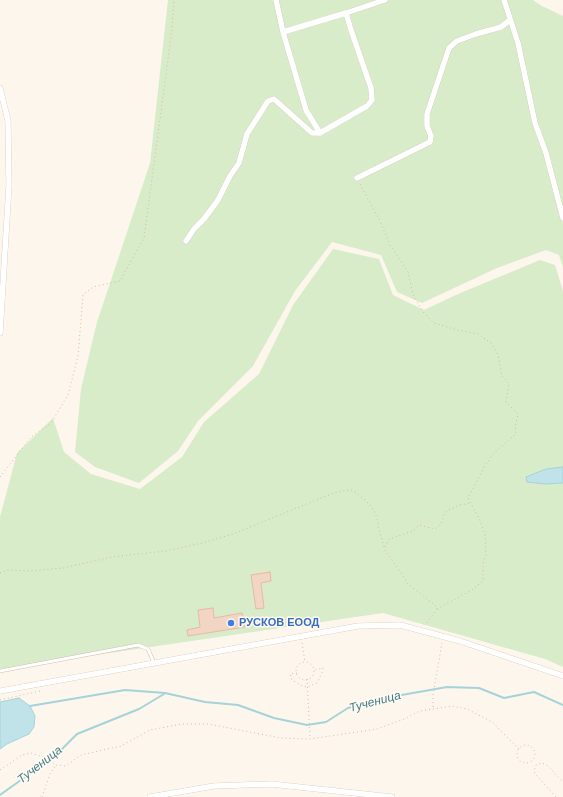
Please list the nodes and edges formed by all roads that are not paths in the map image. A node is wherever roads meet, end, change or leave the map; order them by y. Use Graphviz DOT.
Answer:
graph roads {
  1 [pos="276,0"];
  2 [pos="384,0"];
  3 [pos="504,0"];
  4 [pos="346,13"];
  5 [pos="510,20"];
  6 [pos="283,32"];
  7 [pos="0,88"];
  8 [pos="320,133"];
  9 [pos="357,178"];
  10 [pos="563,218"];
  11 [pos="186,241"];
  12 [pos="0,333"];
  13 [pos="154,663"];
  14 [pos="0,671"];
  15 [pos="563,676"];
  16 [pos="0,691"];
  17 [pos="150,797"];
  18 [pos="392,797"];
  1 -- 6 [label="street"];
  2 -- 4 [label="street"];
  3 -- 5 [label="street"];
  4 -- 6 [label="street"];
  4 -- 8 [label="street"];
  5 -- 9 [label="street"];
  5 -- 10 [label="street"];
  6 -- 8 [label="street"];
  7 -- 12 [label="street"];
  8 -- 11 [label="street"];
  13 -- 14 [label="lane"];
  13 -- 15 [label="street"];
  13 -- 16 [label="street"];
  17 -- 18 [label="street"];
}
